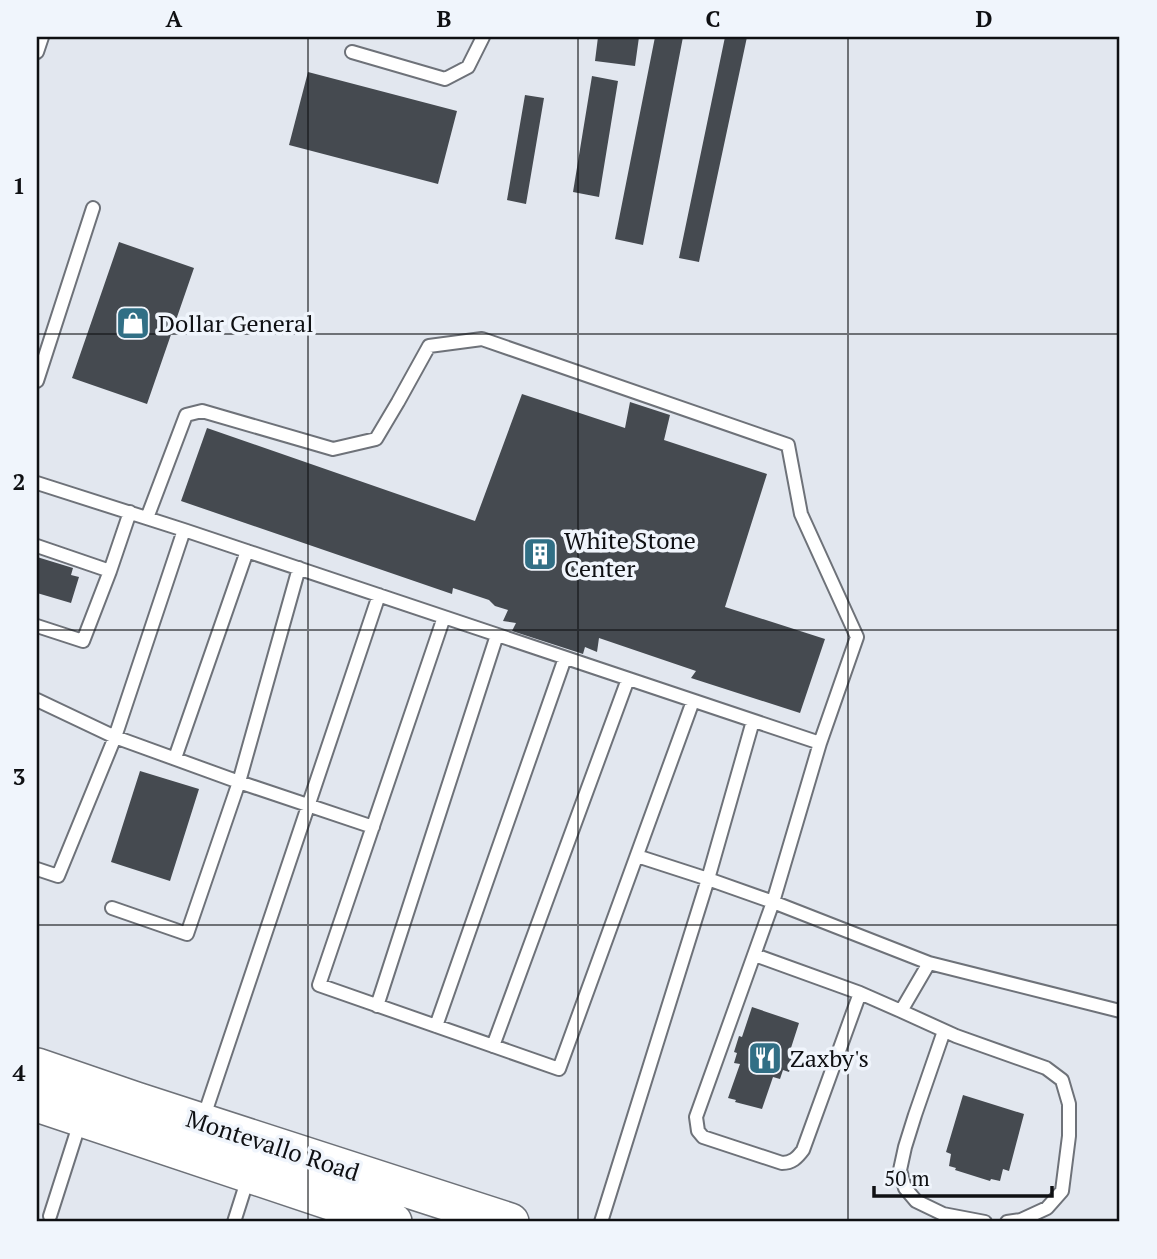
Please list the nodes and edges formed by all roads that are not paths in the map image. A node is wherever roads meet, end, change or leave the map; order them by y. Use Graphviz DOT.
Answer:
graph roads {
  1 [pos="42,37"];
  2 [pos="483,37"];
  3 [pos="37,52"];
  4 [pos="352,52"];
  5 [pos="93,208"];
  6 [pos="37,381"];
  7 [pos="37,483"];
  8 [pos="130,513"];
  9 [pos="147,518"];
  10 [pos="184,530"];
  11 [pos="37,546"];
  12 [pos="247,551"];
  13 [pos="299,568"];
  14 [pos="110,571"];
  15 [pos="379,595"];
  16 [pos="444,617"];
  17 [pos="37,626"];
  18 [pos="497,635"];
  19 [pos="565,658"];
  20 [pos="628,679"];
  21 [pos="37,700"];
  22 [pos="693,701"];
  23 [pos="753,721"];
  24 [pos="115,737"];
  25 [pos="820,743"];
  26 [pos="175,758"];
  27 [pos="239,782"];
  28 [pos="308,805"];
  29 [pos="373,827"];
  30 [pos="637,856"];
  31 [pos="37,869"];
  32 [pos="708,879"];
  33 [pos="773,902"];
  34 [pos="113,908"];
  35 [pos="755,955"];
  36 [pos="929,963"];
  37 [pos="860,993"];
  38 [pos="377,1006"];
  39 [pos="901,1011"];
  40 [pos="1120,1011"];
  41 [pos="436,1026"];
  42 [pos="944,1031"];
  43 [pos="493,1046"];
  44 [pos="37,1067"];
  45 [pos="37,1102"];
  46 [pos="81,1118"];
  47 [pos="202,1122"];
  48 [pos="249,1175"];
  49 [pos="37,1212"];
  50 [pos="50,1219"];
  51 [pos="234,1222"];
  52 [pos="393,1222"];
  53 [pos="510,1222"];
  54 [pos="601,1222"];
  55 [pos="985,1222"];
  56 [pos="1007,1222"];
  1 -- 3 [label="lane"];
  2 -- 4 [label="lane"];
  5 -- 6 [label="lane"];
  7 -- 8 [label="lane"];
  8 -- 9 [label="lane"];
  8 -- 14 [label="lane"];
  9 -- 10 [label="lane"];
  9 -- 25 [label="lane"];
  10 -- 12 [label="lane"];
  10 -- 24 [label="lane"];
  11 -- 14 [label="lane"];
  12 -- 13 [label="lane"];
  12 -- 26 [label="lane"];
  13 -- 15 [label="lane"];
  13 -- 27 [label="lane"];
  14 -- 17 [label="lane"];
  15 -- 16 [label="lane"];
  15 -- 28 [label="lane"];
  16 -- 18 [label="lane"];
  16 -- 29 [label="lane"];
  18 -- 19 [label="lane"];
  18 -- 38 [label="lane"];
  19 -- 20 [label="lane"];
  19 -- 41 [label="lane"];
  20 -- 22 [label="lane"];
  20 -- 43 [label="lane"];
  21 -- 24 [label="lane"];
  22 -- 23 [label="lane"];
  22 -- 30 [label="lane"];
  23 -- 25 [label="lane"];
  23 -- 32 [label="lane"];
  24 -- 26 [label="lane"];
  24 -- 31 [label="lane"];
  25 -- 33 [label="lane"];
  26 -- 27 [label="lane"];
  27 -- 28 [label="lane"];
  27 -- 34 [label="lane"];
  28 -- 29 [label="lane"];
  28 -- 47 [label="lane"];
  29 -- 38 [label="lane"];
  30 -- 32 [label="lane"];
  30 -- 43 [label="lane"];
  32 -- 33 [label="lane"];
  32 -- 54 [label="lane"];
  33 -- 35 [label="lane"];
  33 -- 36 [label="lane"];
  35 -- 37 [label="lane"];
  35 -- 37 [label="lane"];
  36 -- 39 [label="lane"];
  36 -- 40 [label="lane"];
  37 -- 39 [label="lane"];
  38 -- 41 [label="lane"];
  39 -- 42 [label="lane"];
  41 -- 43 [label="lane"];
  42 -- 55 [label="lane"];
  42 -- 56 [label="lane"];
  44 -- 47 [label="main road, Montevallo Road"];
  45 -- 46 [label="main road, Montevallo Road"];
  46 -- 48 [label="main road, Montevallo Road"];
  46 -- 50 [label="lane"];
  47 -- 53 [label="main road, Montevallo Road"];
  48 -- 51 [label="lane"];
  48 -- 52 [label="main road, Montevallo Road"];
  49 -- 50 [label="lane"];
}
